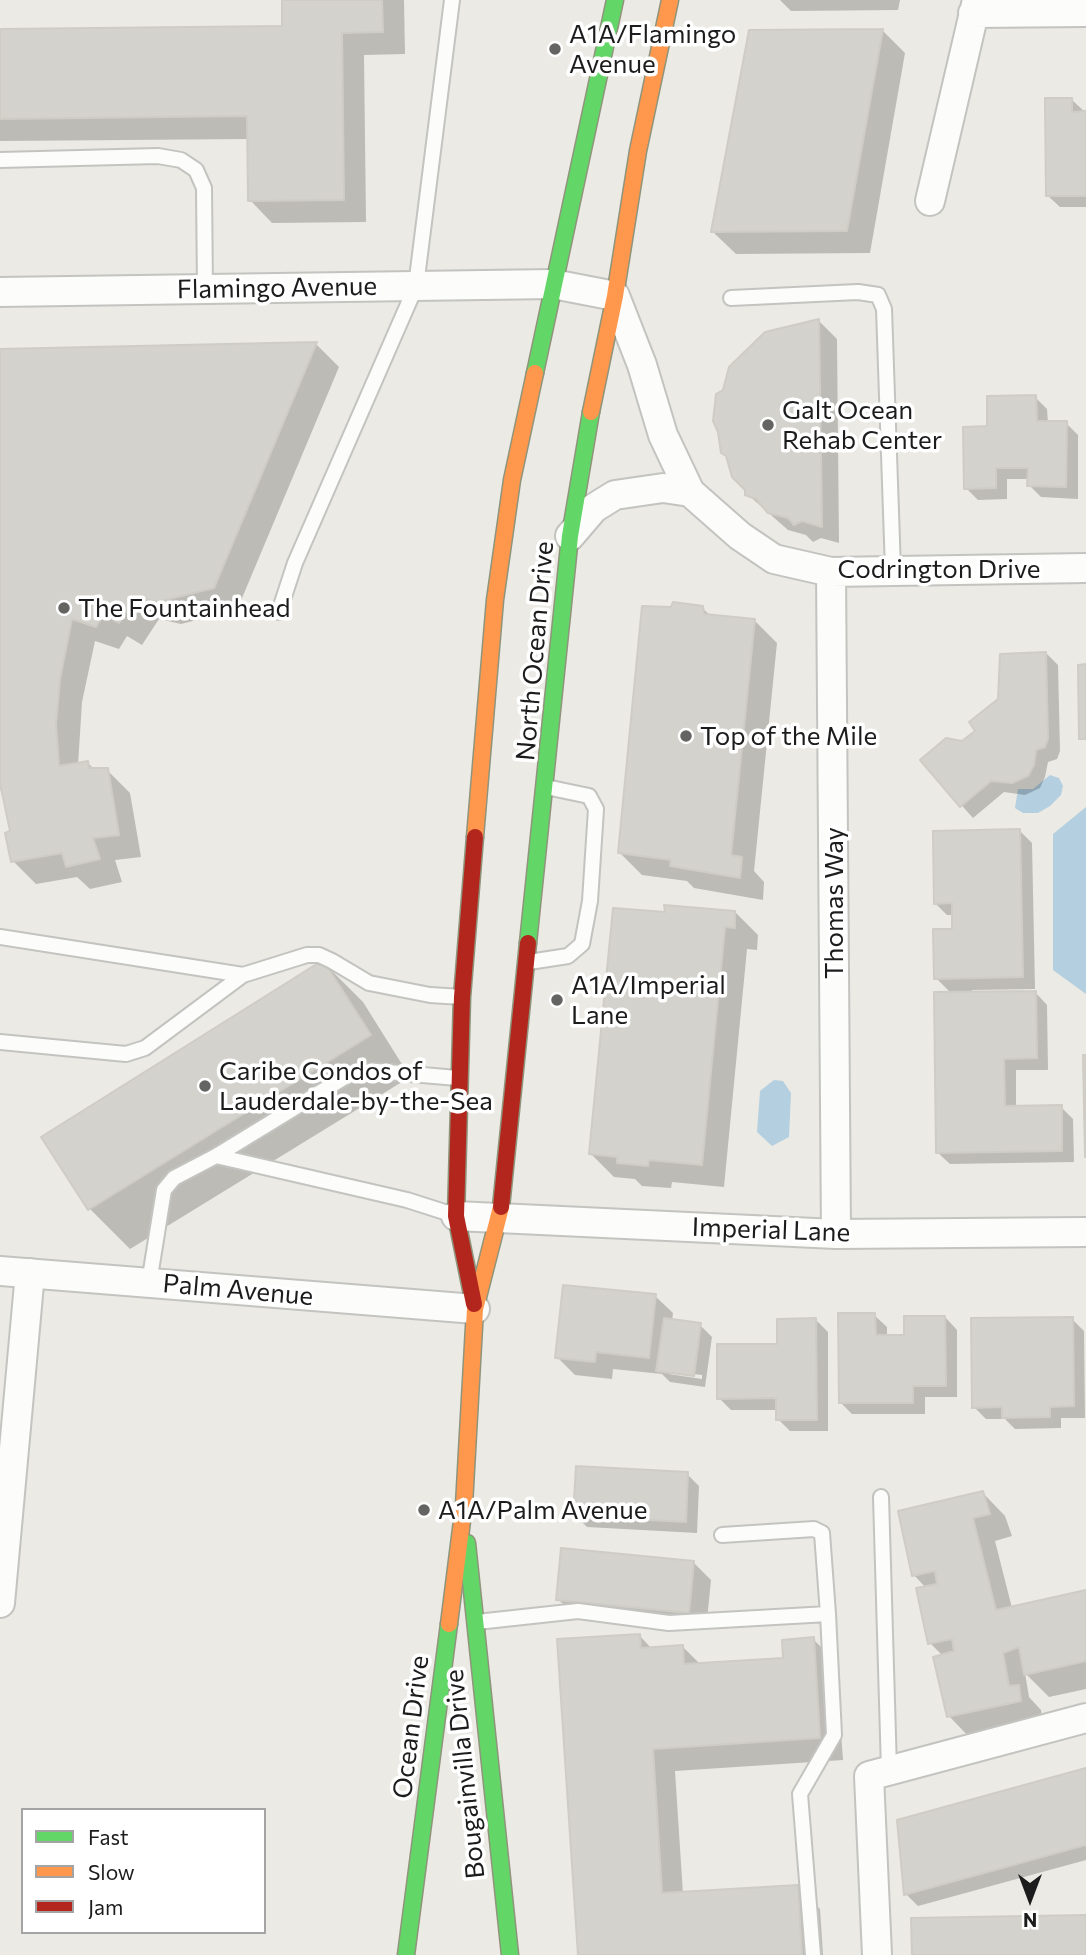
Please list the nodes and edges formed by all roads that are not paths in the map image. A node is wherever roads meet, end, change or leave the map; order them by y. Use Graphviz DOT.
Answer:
graph roads {
  1 [pos="452,0"];
  2 [pos="615,0"];
  3 [pos="670,0"];
  4 [pos="975,7"];
  5 [pos="1086,12"];
  6 [pos="0,160"];
  7 [pos="930,201"];
  8 [pos="553,284"];
  9 [pos="416,286"];
  10 [pos="205,289"];
  11 [pos="0,292"];
  12 [pos="615,296"];
  13 [pos="731,298"];
  14 [pos="690,492"];
  15 [pos="570,536"];
  16 [pos="1086,568"];
  17 [pos="893,570"];
  18 [pos="831,572"];
  19 [pos="279,612"];
  20 [pos="546,787"];
  21 [pos="0,937"];
  22 [pos="528,962"];
  23 [pos="243,975"];
  24 [pos="462,997"];
  25 [pos="0,1042"];
  26 [pos="459,1078"];
  27 [pos="216,1156"];
  28 [pos="456,1216"];
  29 [pos="500,1220"];
  30 [pos="1086,1232"];
  31 [pos="836,1234"];
  32 [pos="0,1270"];
  33 [pos="30,1273"];
  34 [pos="149,1283"];
  35 [pos="475,1309"];
  36 [pos="881,1496"];
  37 [pos="464,1505"];
  38 [pos="722,1535"];
  39 [pos="0,1603"];
  40 [pos="828,1614"];
  41 [pos="474,1623"];
  42 [pos="1086,1718"];
  43 [pos="879,1773"];
  44 [pos="406,1955"];
  45 [pos="510,1955"];
  46 [pos="813,1955"];
  47 [pos="877,1955"];
  1 -- 9 [label="lane"];
  2 -- 8 [label="main road, North Ocean Drive"];
  3 -- 12 [label="main road, North Ocean Drive"];
  4 -- 5 [label="street"];
  4 -- 7 [label="street"];
  6 -- 10 [label="lane"];
  8 -- 9 [label="street, Flamingo Avenue"];
  8 -- 12 [label="street"];
  8 -- 24 [label="main road, North Ocean Drive"];
  9 -- 10 [label="street, Flamingo Avenue"];
  9 -- 19 [label="lane"];
  10 -- 11 [label="street, Flamingo Avenue"];
  12 -- 14 [label="street, Codrington Drive"];
  12 -- 15 [label="main road, North Ocean Drive"];
  13 -- 17 [label="lane"];
  14 -- 15 [label="street"];
  14 -- 18 [label="street, Codrington Drive"];
  15 -- 20 [label="main road, North Ocean Drive"];
  16 -- 17 [label="street, Codrington Drive"];
  17 -- 18 [label="street, Codrington Drive"];
  18 -- 31 [label="street, Thomas Way"];
  20 -- 22 [label="main road, North Ocean Drive"];
  20 -- 22 [label="lane"];
  21 -- 23 [label="lane"];
  22 -- 29 [label="main road, North Ocean Drive"];
  23 -- 24 [label="lane"];
  23 -- 25 [label="lane"];
  24 -- 26 [label="main road, North Ocean Drive"];
  26 -- 27 [label="lane"];
  26 -- 28 [label="main road, North Ocean Drive"];
  27 -- 28 [label="lane"];
  27 -- 34 [label="lane"];
  28 -- 29 [label="street, Imperial Lane"];
  28 -- 35 [label="main road, North Ocean Drive"];
  29 -- 31 [label="street, Imperial Lane"];
  29 -- 35 [label="main road, North Ocean Drive"];
  30 -- 31 [label="street, Imperial Lane"];
  32 -- 33 [label="street, Palm Avenue"];
  33 -- 34 [label="street, Palm Avenue"];
  33 -- 39 [label="street"];
  34 -- 35 [label="street, Palm Avenue"];
  35 -- 37 [label="main road, North Ocean Drive"];
  36 -- 43 [label="lane"];
  37 -- 41 [label="main road, Bougainvilla Drive"];
  37 -- 44 [label="main road, Ocean Drive"];
  38 -- 40 [label="lane"];
  40 -- 41 [label="lane"];
  40 -- 46 [label="lane"];
  41 -- 45 [label="main road, Bougainvilla Drive"];
  42 -- 43 [label="street"];
  43 -- 47 [label="street"];
}
